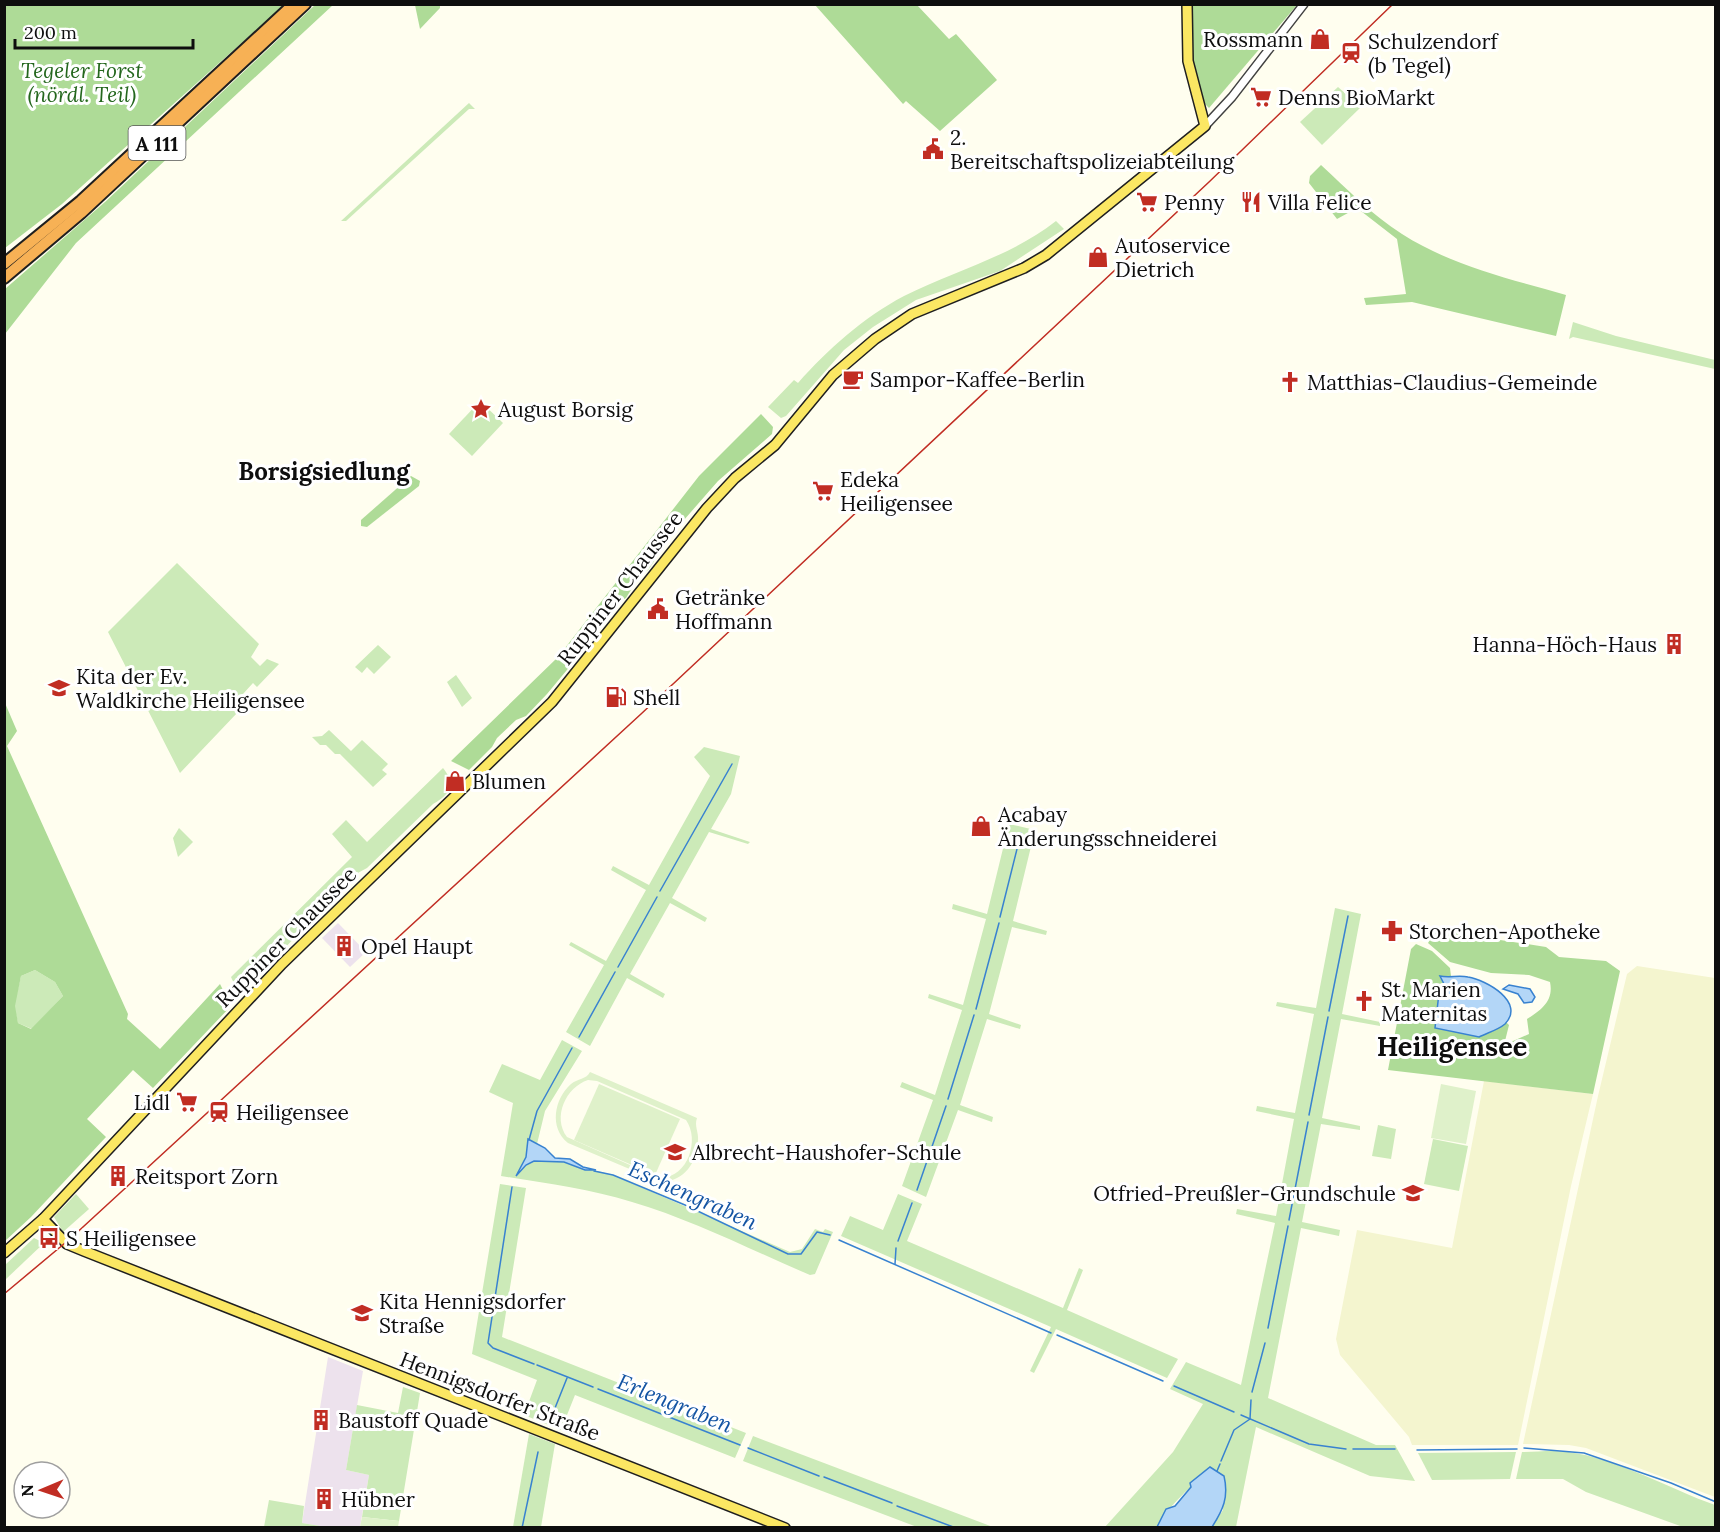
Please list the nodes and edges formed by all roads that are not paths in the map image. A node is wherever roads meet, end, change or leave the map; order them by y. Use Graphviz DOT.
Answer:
graph roads {
  1 [pos="294,4"];
  2 [pos="306,4"];
  3 [pos="1188,4"];
  4 [pos="1304,4"];
  5 [pos="1205,126"];
  6 [pos="4,264"];
  7 [pos="4,278"];
  8 [pos="43,1219"];
  9 [pos="4,1253"];
  10 [pos="785,1527"];
  1 -- 6 [label="highway, A 111"];
  2 -- 7 [label="highway, A 111"];
  3 -- 5 [label="main road"];
  4 -- 5 [label="street, Ruppiner Chaussee"];
  5 -- 8 [label="main road, Ruppiner Chaussee"];
  8 -- 9 [label="main road, Ruppiner Chaussee"];
  8 -- 10 [label="main road, Hennigsdorfer Straße"];
}
